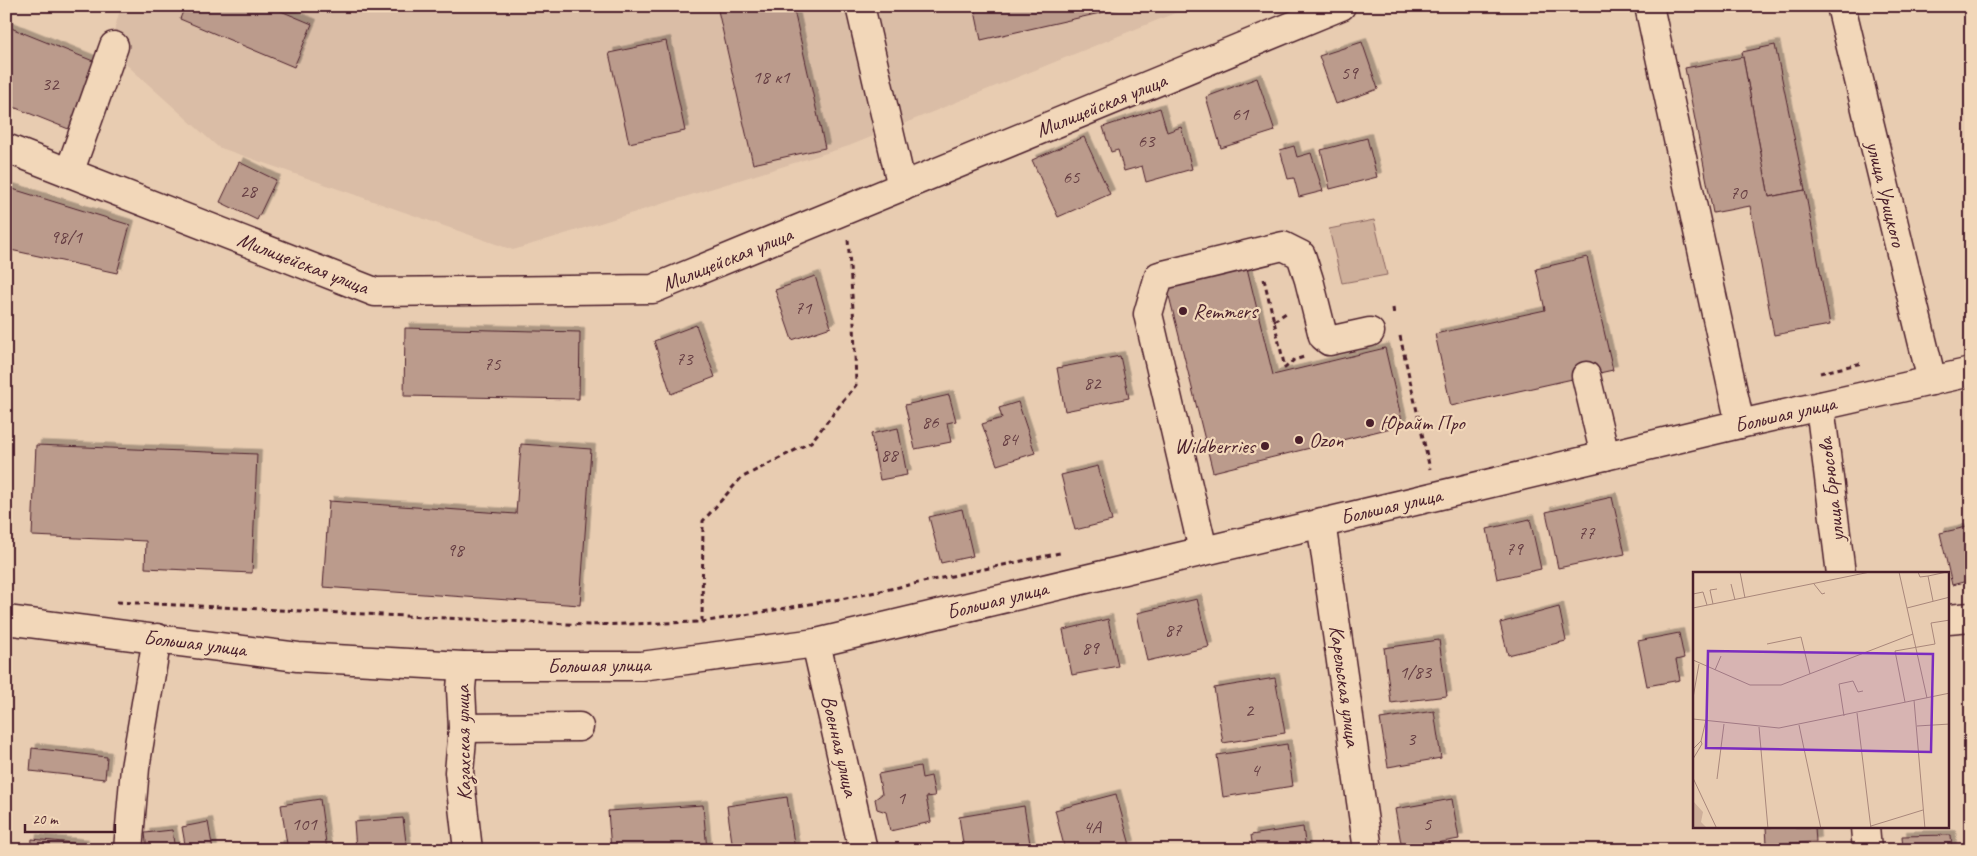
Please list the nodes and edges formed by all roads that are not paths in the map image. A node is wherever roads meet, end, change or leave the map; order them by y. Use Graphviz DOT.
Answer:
graph roads {
  1 [pos="860,6"];
  2 [pos="1341,6"];
  3 [pos="1649,6"];
  4 [pos="1841,6"];
  5 [pos="114,46"];
  6 [pos="6,148"];
  7 [pos="70,173"];
  8 [pos="902,187"];
  9 [pos="1370,332"];
  10 [pos="1971,372"];
  11 [pos="1586,376"];
  12 [pos="1932,381"];
  13 [pos="1820,406"];
  14 [pos="1740,424"];
  15 [pos="1605,456"];
  16 [pos="1321,522"];
  17 [pos="1203,550"];
  18 [pos="1841,572"];
  19 [pos="1971,617"];
  20 [pos="1950,618"];
  21 [pos="6,620"];
  22 [pos="157,638"];
  23 [pos="816,643"];
  24 [pos="463,666"];
  25 [pos="579,727"];
  26 [pos="463,728"];
  27 [pos="1865,828"];
  28 [pos="128,850"];
  29 [pos="468,850"];
  30 [pos="863,850"];
  31 [pos="1368,850"];
  32 [pos="1867,850"];
  1 -- 8 [label="street"];
  2 -- 8 [label="street, Милицейская улица"];
  3 -- 14 [label="street"];
  4 -- 12 [label="street, улица Урицкого"];
  5 -- 7 [label="street"];
  6 -- 7 [label="street, Милицейская улица"];
  7 -- 8 [label="street, Милицейская улица"];
  9 -- 17 [label="street"];
  10 -- 12 [label="street, Большая улица"];
  11 -- 15 [label="street"];
  12 -- 13 [label="street, Большая улица"];
  13 -- 14 [label="street, Большая улица"];
  13 -- 18 [label="street, улица Брюсова"];
  14 -- 15 [label="street, Большая улица"];
  15 -- 16 [label="street, Большая улица"];
  16 -- 17 [label="street, Большая улица"];
  16 -- 31 [label="street, Карельская улица"];
  17 -- 23 [label="street, Большая улица"];
  19 -- 20 [label="street"];
  21 -- 22 [label="street, Большая улица"];
  22 -- 24 [label="street, Большая улица"];
  22 -- 28 [label="street"];
  23 -- 24 [label="street, Большая улица"];
  23 -- 30 [label="street, Военная улица"];
  24 -- 26 [label="street, Казахская улица"];
  25 -- 26 [label="street"];
  26 -- 29 [label="street, Казахская улица"];
  27 -- 32 [label="street"];
}
